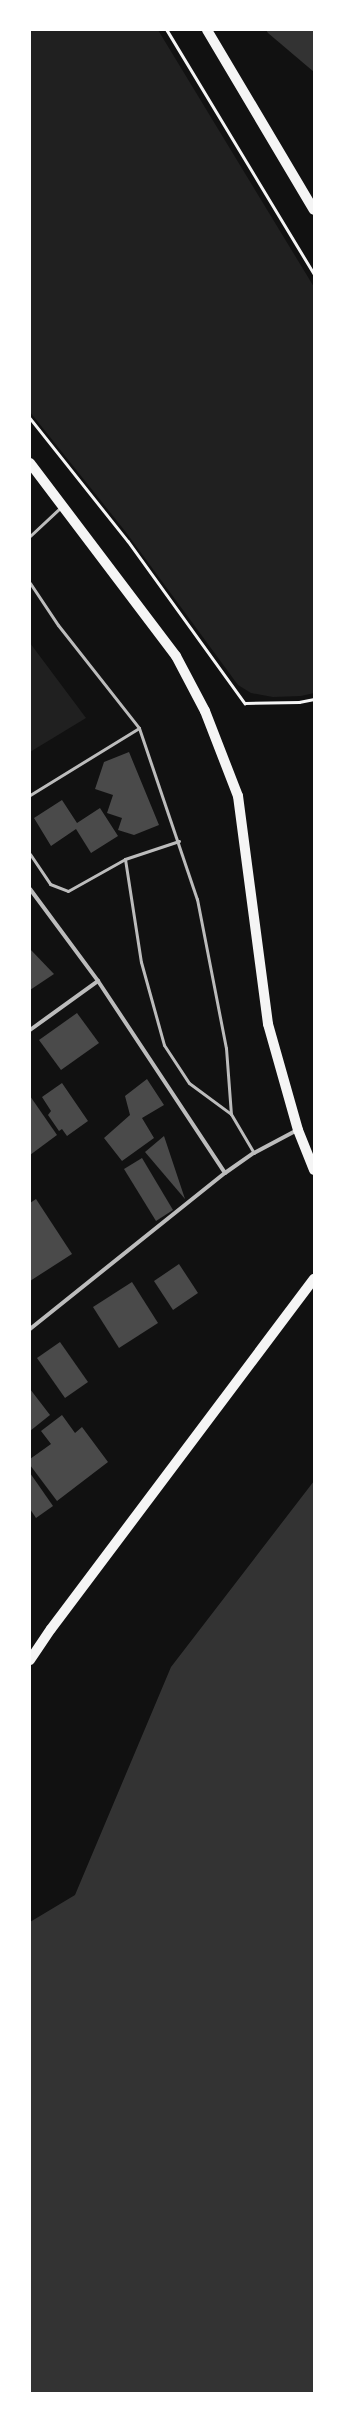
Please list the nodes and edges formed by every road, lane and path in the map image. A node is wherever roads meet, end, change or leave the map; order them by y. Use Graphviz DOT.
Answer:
graph roads {
  1 [pos="167,30"];
  2 [pos="207,30"];
  3 [pos="314,210"];
  4 [pos="314,274"];
  5 [pos="30,418"];
  6 [pos="30,463"];
  7 [pos="63,505"];
  8 [pos="30,536"];
  9 [pos="30,583"];
  10 [pos="314,699"];
  11 [pos="139,728"];
  12 [pos="30,795"];
  13 [pos="179,841"];
  14 [pos="30,854"];
  15 [pos="126,859"];
  16 [pos="30,889"];
  17 [pos="98,981"];
  18 [pos="30,1030"];
  19 [pos="231,1114"];
  20 [pos="298,1130"];
  21 [pos="254,1153"];
  22 [pos="314,1170"];
  23 [pos="225,1173"];
  24 [pos="314,1279"];
  25 [pos="30,1328"];
  26 [pos="30,1660"];
  1 -- 4 [label="path"];
  2 -- 3 [label="main road"];
  5 -- 10 [label="path"];
  6 -- 7 [label="main road"];
  7 -- 8 [label="lane"];
  7 -- 20 [label="main road"];
  9 -- 11 [label="lane"];
  11 -- 12 [label="lane"];
  11 -- 13 [label="lane"];
  13 -- 15 [label="lane"];
  13 -- 19 [label="lane"];
  14 -- 15 [label="lane"];
  15 -- 19 [label="lane"];
  16 -- 17 [label="street"];
  17 -- 18 [label="street"];
  17 -- 23 [label="street"];
  19 -- 21 [label="lane"];
  20 -- 21 [label="street"];
  20 -- 22 [label="main road"];
  21 -- 23 [label="street"];
  23 -- 25 [label="street"];
  24 -- 26 [label="main road"];
}
